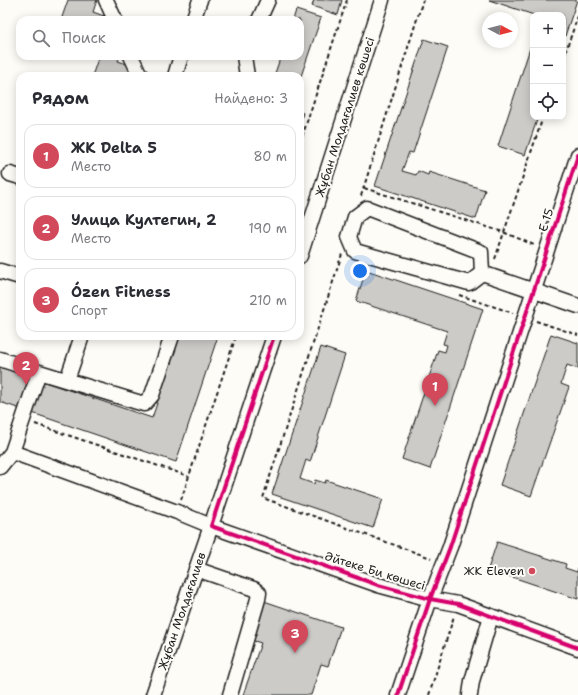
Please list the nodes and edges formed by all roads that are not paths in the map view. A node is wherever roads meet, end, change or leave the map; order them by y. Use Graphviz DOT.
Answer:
graph roads {
  1 [pos="106,0"];
  2 [pos="200,0"];
  3 [pos="268,0"];
  4 [pos="382,0"];
  5 [pos="113,16"];
  6 [pos="194,16"];
  7 [pos="261,16"];
  8 [pos="133,60"];
  9 [pos="180,60"];
  10 [pos="245,60"];
  11 [pos="138,72"];
  12 [pos="176,72"];
  13 [pos="246,72"];
  14 [pos="578,155"];
  15 [pos="304,244"];
  16 [pos="0,271"];
  17 [pos="486,274"];
  18 [pos="16,276"];
  19 [pos="534,290"];
  20 [pos="578,306"];
  21 [pos="81,340"];
  22 [pos="171,340"];
  23 [pos="273,340"];
  24 [pos="0,359"];
  25 [pos="39,372"];
  26 [pos="67,380"];
  27 [pos="12,452"];
  28 [pos="0,467"];
  29 [pos="211,526"];
  30 [pos="196,569"];
  31 [pos="430,599"];
  32 [pos="491,616"];
  33 [pos="578,648"];
  34 [pos="153,695"];
  35 [pos="230,695"];
  36 [pos="398,695"];
  37 [pos="470,695"];
  1 -- 5 [label="street"];
  2 -- 6 [label="street"];
  3 -- 7 [label="street"];
  4 -- 15 [label="street, Жұбан Молдағалиев көшесі"];
  8 -- 11 [label="street"];
  9 -- 12 [label="street"];
  10 -- 13 [label="street"];
  14 -- 19 [label="street, E 15"];
  16 -- 18 [label="street"];
  17 -- 17 [label="street"];
  17 -- 19 [label="street"];
  19 -- 20 [label="street"];
  19 -- 31 [label="street, E 15"];
  21 -- 26 [label="street"];
  22 -- 26 [label="street"];
  23 -- 29 [label="street"];
  24 -- 25 [label="street"];
  25 -- 26 [label="street"];
  25 -- 27 [label="street"];
  27 -- 28 [label="street"];
  27 -- 29 [label="street, Әйтеке Би көшесі"];
  29 -- 30 [label="street, Жұбан Молдағалиев"];
  29 -- 31 [label="street, Әйтеке Би көшесі"];
  30 -- 34 [label="street, Жұбан Молдағалиев"];
  30 -- 35 [label="street"];
  31 -- 32 [label="street, Әйтеке Би көшесі"];
  31 -- 36 [label="street, E 15"];
  32 -- 33 [label="street, Әйтеке Би көшесі"];
  32 -- 37 [label="street"];
}
